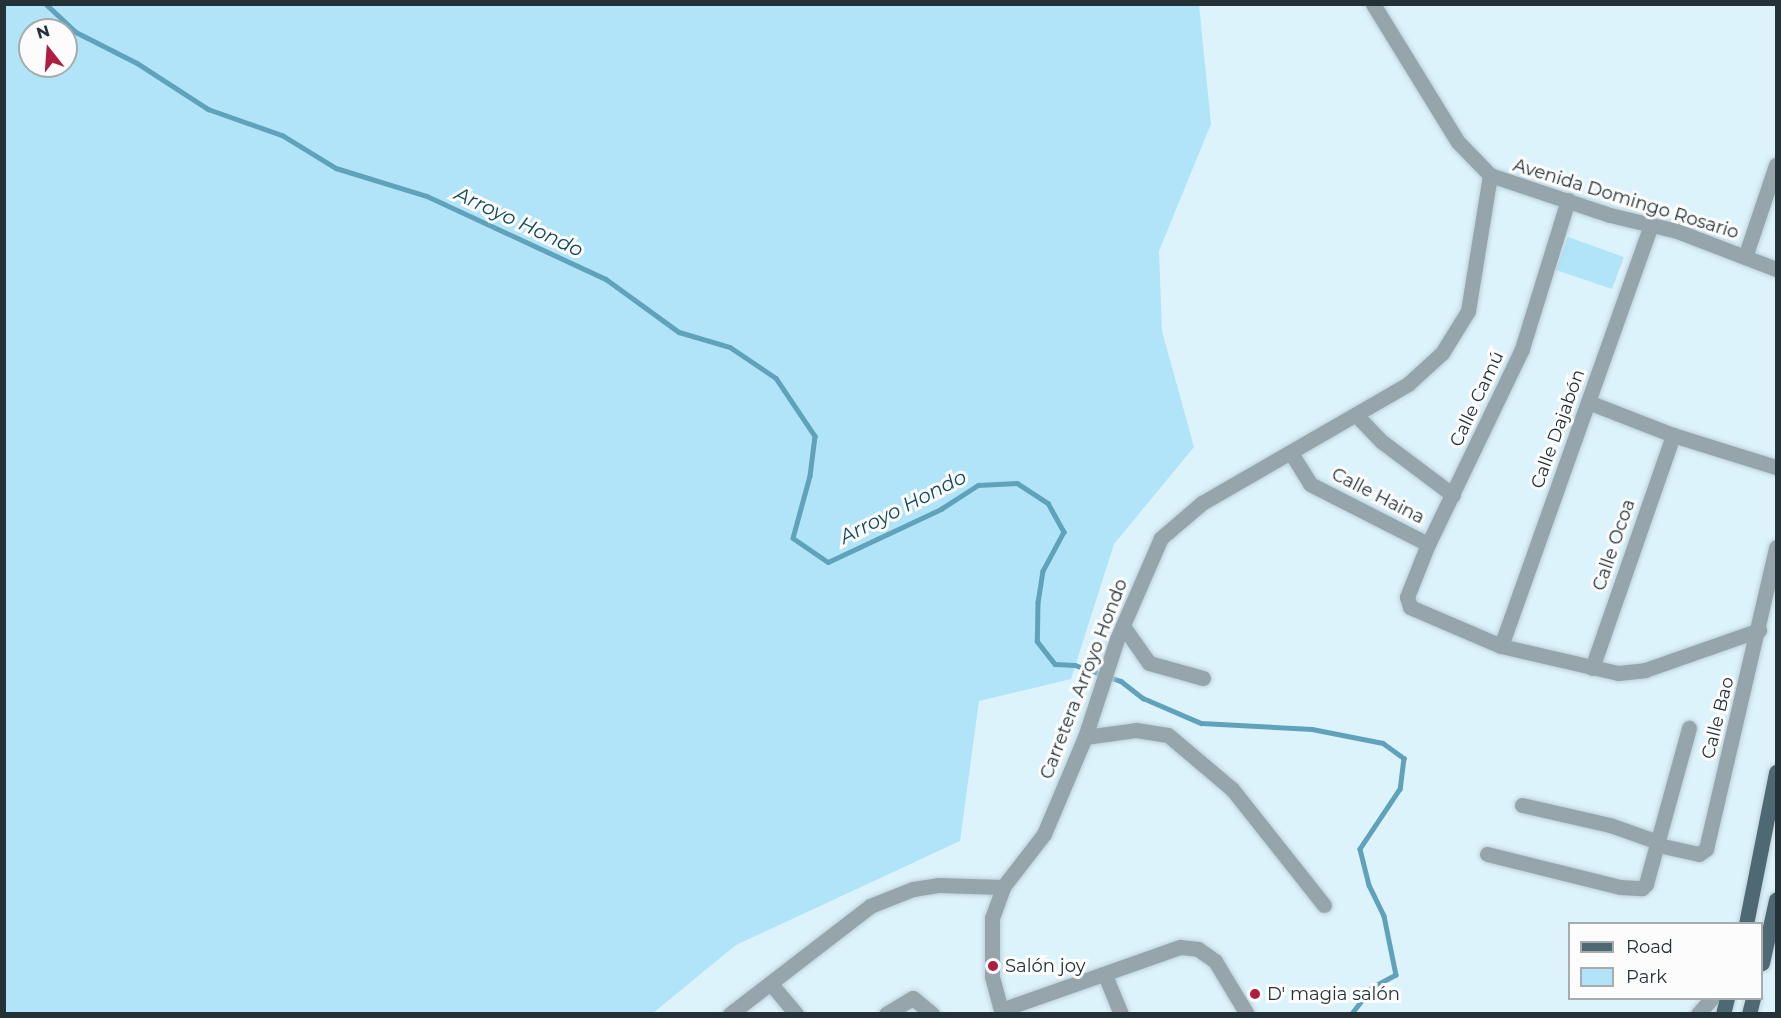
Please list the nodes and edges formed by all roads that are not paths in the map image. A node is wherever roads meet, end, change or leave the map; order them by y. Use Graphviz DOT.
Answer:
graph roads {
  1 [pos="1373,4"];
  2 [pos="1776,165"];
  3 [pos="1490,175"];
  4 [pos="1568,200"];
  5 [pos="1651,225"];
  6 [pos="1745,257"];
  7 [pos="1776,269"];
  8 [pos="1588,402"];
  9 [pos="1356,415"];
  10 [pos="1673,435"];
  11 [pos="1291,453"];
  12 [pos="1776,467"];
  13 [pos="1453,495"];
  14 [pos="1428,544"];
  15 [pos="1776,547"];
  16 [pos="1760,630"];
  17 [pos="1120,633"];
  18 [pos="1501,646"];
  19 [pos="1592,668"];
  20 [pos="1203,678"];
  21 [pos="1689,728"];
  22 [pos="1085,737"];
  23 [pos="1776,772"];
  24 [pos="1522,805"];
  25 [pos="1658,843"];
  26 [pos="1487,854"];
  27 [pos="1003,886"];
  28 [pos="1776,900"];
  29 [pos="1324,905"];
  30 [pos="1746,922"];
  31 [pos="1763,955"];
  32 [pos="1105,975"];
  33 [pos="771,984"];
  34 [pos="1711,1000"];
  35 [pos="1002,1012"];
  36 [pos="730,1014"];
  37 [pos="796,1014"];
  38 [pos="886,1014"];
  39 [pos="932,1014"];
  40 [pos="1121,1014"];
  41 [pos="1247,1014"];
  42 [pos="1698,1014"];
  1 -- 3 [label="street, Avenida Domingo Rosario"];
  2 -- 6 [label="street"];
  3 -- 4 [label="street, Avenida Domingo Rosario"];
  3 -- 9 [label="street, Carretera Arroyo Hondo"];
  4 -- 5 [label="street, Avenida Domingo Rosario"];
  4 -- 13 [label="street, Calle Camú"];
  5 -- 6 [label="street, Avenida Domingo Rosario"];
  5 -- 8 [label="street, Calle Dajabón"];
  6 -- 7 [label="street, Avenida Domingo Rosario"];
  8 -- 10 [label="street"];
  8 -- 18 [label="street, Calle Dajabón"];
  9 -- 11 [label="street, Carretera Arroyo Hondo"];
  9 -- 13 [label="street"];
  10 -- 12 [label="street"];
  10 -- 19 [label="street, Calle Ocoa"];
  11 -- 14 [label="street, Calle Haina"];
  11 -- 17 [label="street, Carretera Arroyo Hondo"];
  13 -- 14 [label="street, Calle Camú"];
  14 -- 18 [label="street, Calle Camú"];
  15 -- 16 [label="street, Calle Bao"];
  16 -- 19 [label="street"];
  16 -- 25 [label="street, Calle Bao"];
  17 -- 20 [label="street"];
  17 -- 22 [label="street, Carretera Arroyo Hondo"];
  18 -- 19 [label="street"];
  21 -- 25 [label="street"];
  22 -- 27 [label="street, Carretera Arroyo Hondo"];
  22 -- 29 [label="street"];
  23 -- 30 [label="main road"];
  24 -- 25 [label="street, Calle Bao"];
  25 -- 26 [label="street"];
  27 -- 33 [label="street"];
  27 -- 35 [label="street, Carretera Arroyo Hondo"];
  28 -- 31 [label="main road"];
  32 -- 35 [label="street"];
  32 -- 40 [label="street"];
  32 -- 41 [label="street"];
  33 -- 36 [label="street"];
  33 -- 37 [label="street"];
  34 -- 42 [label="street"];
  38 -- 39 [label="street"];
}
